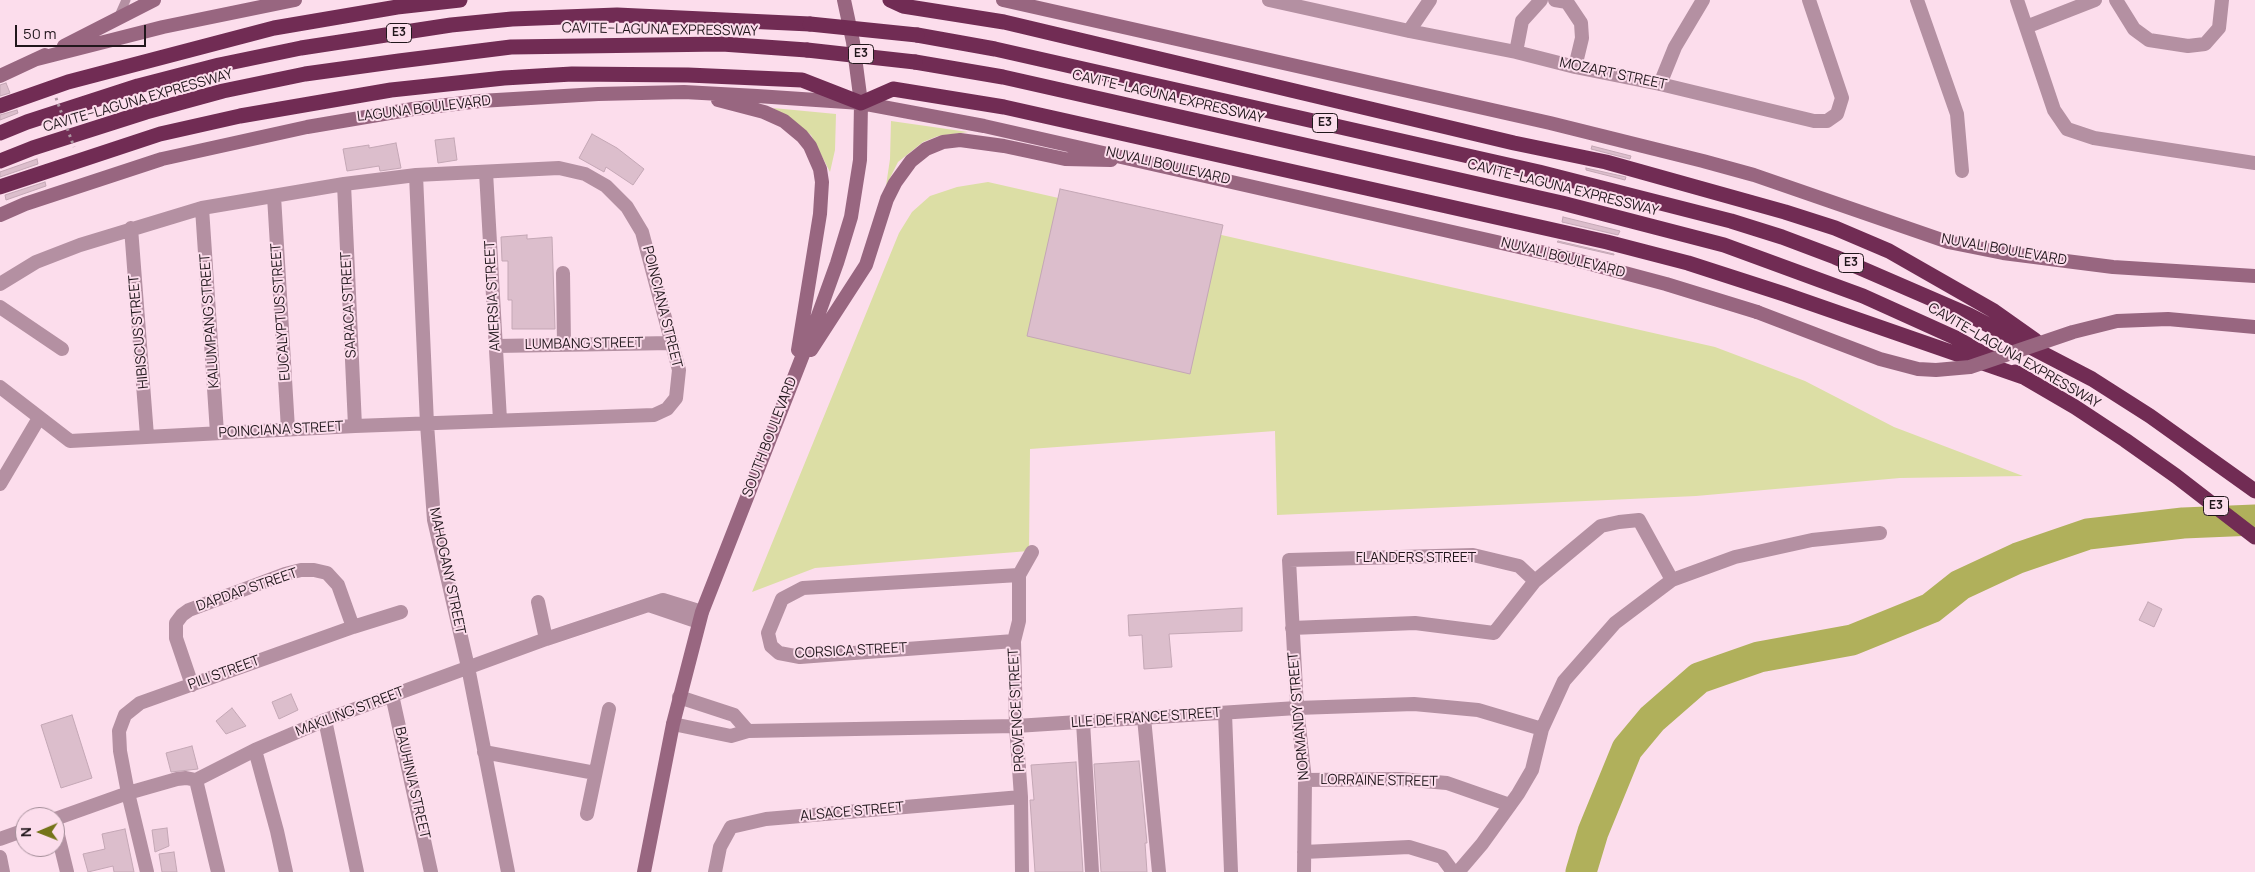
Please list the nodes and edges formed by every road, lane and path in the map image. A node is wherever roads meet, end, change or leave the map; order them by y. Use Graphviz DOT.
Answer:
graph roads {
  1 [pos="126,0"];
  2 [pos="154,0"];
  3 [pos="295,0"];
  4 [pos="460,0"];
  5 [pos="844,0"];
  6 [pos="890,0"];
  7 [pos="1003,0"];
  8 [pos="1269,0"];
  9 [pos="1430,0"];
  10 [pos="1541,0"];
  11 [pos="1554,0"];
  12 [pos="1703,0"];
  13 [pos="1809,0"];
  14 [pos="1917,0"];
  15 [pos="2017,0"];
  16 [pos="2095,0"];
  17 [pos="2116,0"];
  18 [pos="2222,0"];
  19 [pos="117,20"];
  20 [pos="2026,27"];
  21 [pos="1409,31"];
  22 [pos="1516,52"];
  23 [pos="36,59"];
  24 [pos="1575,67"];
  25 [pos="0,76"];
  26 [pos="1660,84"];
  27 [pos="684,92"];
  28 [pos="56,98"];
  29 [pos="861,103"];
  30 [pos="0,106"];
  31 [pos="0,133"];
  32 [pos="74,147"];
  33 [pos="0,161"];
  34 [pos="1144,161"];
  35 [pos="2255,163"];
  36 [pos="1962,171"];
  37 [pos="486,172"];
  38 [pos="416,175"];
  39 [pos="344,184"];
  40 [pos="0,188"];
  41 [pos="274,196"];
  42 [pos="202,208"];
  43 [pos="0,215"];
  44 [pos="131,228"];
  45 [pos="563,273"];
  46 [pos="2255,276"];
  47 [pos="0,284"];
  48 [pos="0,307"];
  49 [pos="2255,327"];
  50 [pos="672,343"];
  51 [pos="564,345"];
  52 [pos="496,346"];
  53 [pos="62,349"];
  54 [pos="795,373"];
  55 [pos="2023,377"];
  56 [pos="2092,379"];
  57 [pos="0,387"];
  58 [pos="39,418"];
  59 [pos="500,420"];
  60 [pos="427,424"];
  61 [pos="355,426"];
  62 [pos="288,429"];
  63 [pos="218,433"];
  64 [pos="147,436"];
  65 [pos="0,484"];
  66 [pos="2255,491"];
  67 [pos="1880,533"];
  68 [pos="2255,537"];
  69 [pos="1032,552"];
  70 [pos="1289,560"];
  71 [pos="1019,575"];
  72 [pos="1536,580"];
  73 [pos="1672,580"];
  74 [pos="538,602"];
  75 [pos="400,612"];
  76 [pos="701,617"];
  77 [pos="353,627"];
  78 [pos="1292,628"];
  79 [pos="546,639"];
  80 [pos="1014,641"];
  81 [pos="468,667"];
  82 [pos="192,684"];
  83 [pos="392,695"];
  84 [pos="679,697"];
  85 [pos="1297,708"];
  86 [pos="609,710"];
  87 [pos="1225,713"];
  88 [pos="1144,718"];
  89 [pos="325,720"];
  90 [pos="1083,722"];
  91 [pos="672,724"];
  92 [pos="1016,726"];
  93 [pos="1542,728"];
  94 [pos="748,731"];
  95 [pos="255,750"];
  96 [pos="484,752"];
  97 [pos="596,773"];
  98 [pos="196,780"];
  99 [pos="1305,780"];
  100 [pos="128,793"];
  101 [pos="1021,797"];
  102 [pos="1510,804"];
  103 [pos="587,814"];
  104 [pos="65,817"];
  105 [pos="15,834"];
  106 [pos="0,839"];
  107 [pos="1304,852"];
  108 [pos="0,857"];
  109 [pos="63,857"];
  110 [pos="3,872"];
  111 [pos="67,872"];
  112 [pos="147,872"];
  113 [pos="218,872"];
  114 [pos="286,872"];
  115 [pos="357,872"];
  116 [pos="432,872"];
  117 [pos="508,872"];
  118 [pos="644,872"];
  119 [pos="715,872"];
  120 [pos="1022,872"];
  121 [pos="1092,872"];
  122 [pos="1158,872"];
  123 [pos="1231,872"];
  124 [pos="1304,872"];
  125 [pos="1453,872"];
  126 [pos="1458,872"];
  1 -- 19 [label="lane"];
  2 -- 19 [label="main road"];
  3 -- 23 [label="main road"];
  4 -- 30 [label="highway"];
  5 -- 29 [label="main road, SOUTH BOULEVARD"];
  6 -- 56 [label="highway"];
  7 -- 46 [label="main road, NUVALI BOULEVARD"];
  8 -- 21 [label="street, MOZART STREET"];
  9 -- 21 [label="street"];
  10 -- 22 [label="street"];
  11 -- 24 [label="street"];
  12 -- 26 [label="street"];
  13 -- 26 [label="street, MOZART STREET"];
  14 -- 36 [label="street"];
  15 -- 20 [label="street"];
  16 -- 20 [label="street"];
  17 -- 18 [label="street"];
  19 -- 23 [label="main road"];
  20 -- 35 [label="street"];
  21 -- 22 [label="street, MOZART STREET"];
  22 -- 24 [label="street, MOZART STREET"];
  23 -- 25 [label="main road"];
  24 -- 26 [label="street, MOZART STREET"];
  27 -- 29 [label="main road, LAGUNA BOULEVARD"];
  27 -- 43 [label="main road, LAGUNA BOULEVARD"];
  27 -- 54 [label="main road"];
  28 -- 32 [label="path, bridge"];
  29 -- 34 [label="main road, NUVALI BOULEVARD"];
  29 -- 40 [label="highway"];
  29 -- 54 [label="main road, SOUTH BOULEVARD"];
  29 -- 55 [label="highway"];
  31 -- 56 [label="highway, CAVITE–LAGUNA EXPRESSWAY / E3, bridge"];
  33 -- 55 [label="highway, CAVITE–LAGUNA EXPRESSWAY / E3, bridge"];
  34 -- 49 [label="main road, NUVALI BOULEVARD, bridge"];
  34 -- 54 [label="main road"];
  37 -- 38 [label="street, POINCIANA STREET"];
  37 -- 50 [label="street, POINCIANA STREET"];
  37 -- 52 [label="street, AMERSIA STREET"];
  38 -- 39 [label="street, POINCIANA STREET"];
  38 -- 60 [label="street, MAHOGANY STREET"];
  39 -- 41 [label="street, POINCIANA STREET"];
  39 -- 61 [label="street, SARACA STREET"];
  41 -- 42 [label="street, POINCIANA STREET"];
  41 -- 62 [label="street, EUCALYPTUS STREET"];
  42 -- 44 [label="street, POINCIANA STREET"];
  42 -- 63 [label="street, KALUMPANG STREET"];
  44 -- 47 [label="street, POINCIANA STREET"];
  44 -- 64 [label="street, HIBISCUS STREET"];
  45 -- 51 [label="street"];
  48 -- 53 [label="street"];
  50 -- 51 [label="street, LUMBANG STREET"];
  50 -- 59 [label="street, POINCIANA STREET"];
  51 -- 52 [label="street, LUMBANG STREET"];
  52 -- 59 [label="street, AMERSIA STREET"];
  54 -- 76 [label="main road, SOUTH BOULEVARD"];
  55 -- 68 [label="highway, CAVITE–LAGUNA EXPRESSWAY / E3"];
  56 -- 66 [label="highway, CAVITE–LAGUNA EXPRESSWAY / E3"];
  57 -- 58 [label="street, POINCIANA STREET"];
  58 -- 64 [label="street, POINCIANA STREET"];
  58 -- 65 [label="street"];
  59 -- 60 [label="street, POINCIANA STREET"];
  60 -- 61 [label="street, POINCIANA STREET"];
  60 -- 81 [label="street, MAHOGANY STREET"];
  61 -- 62 [label="street, POINCIANA STREET"];
  62 -- 63 [label="street, POINCIANA STREET"];
  63 -- 64 [label="street, POINCIANA STREET"];
  67 -- 73 [label="street"];
  69 -- 71 [label="street, PROVENCE STREET"];
  70 -- 72 [label="street, FLANDERS STREET"];
  70 -- 78 [label="street, NORMANDY STREET"];
  71 -- 80 [label="street, PROVENCE STREET"];
  71 -- 80 [label="street, CORSICA STREET"];
  72 -- 73 [label="street"];
  72 -- 78 [label="street"];
  73 -- 93 [label="street"];
  74 -- 79 [label="street"];
  75 -- 77 [label="street, PILI STREET"];
  76 -- 79 [label="street, MAKILING STREET"];
  76 -- 84 [label="main road, SOUTH BOULEVARD"];
  77 -- 82 [label="street, PILI STREET"];
  77 -- 82 [label="street, DAPDAP STREET"];
  78 -- 85 [label="street, NORMANDY STREET"];
  79 -- 81 [label="street, MAKILING STREET"];
  80 -- 92 [label="street, PROVENCE STREET"];
  81 -- 83 [label="street, MAKILING STREET"];
  81 -- 96 [label="street, MAHOGANY STREET"];
  82 -- 100 [label="street, PILI STREET"];
  83 -- 89 [label="street, MAKILING STREET"];
  83 -- 116 [label="street, BAUHINIA STREET"];
  84 -- 91 [label="main road, SOUTH BOULEVARD"];
  84 -- 94 [label="street"];
  85 -- 87 [label="street, LLE DE FRANCE STREET"];
  85 -- 93 [label="street, LLE DE FRANCE STREET"];
  85 -- 99 [label="street, NORMANDY STREET"];
  86 -- 97 [label="street"];
  87 -- 88 [label="street, LLE DE FRANCE STREET"];
  87 -- 123 [label="street"];
  88 -- 90 [label="street, LLE DE FRANCE STREET"];
  88 -- 122 [label="street"];
  89 -- 95 [label="street, MAKILING STREET"];
  89 -- 115 [label="street"];
  90 -- 92 [label="street, LLE DE FRANCE STREET"];
  90 -- 121 [label="street"];
  91 -- 94 [label="street, LLE DE FRANCE STREET"];
  91 -- 118 [label="main road, SOUTH BOULEVARD"];
  92 -- 94 [label="street, LLE DE FRANCE STREET"];
  92 -- 101 [label="street, PROVENCE STREET"];
  93 -- 102 [label="street"];
  95 -- 98 [label="street, MAKILING STREET"];
  95 -- 114 [label="street"];
  96 -- 97 [label="street"];
  96 -- 117 [label="street, MAHOGANY STREET"];
  97 -- 103 [label="street"];
  98 -- 100 [label="street, MAKILING STREET"];
  98 -- 113 [label="street"];
  99 -- 102 [label="street, LORRAINE STREET"];
  99 -- 107 [label="street, NORMANDY STREET"];
  100 -- 104 [label="street, MAKILING STREET"];
  100 -- 112 [label="street, PILI STREET"];
  101 -- 119 [label="street, ALSACE STREET"];
  101 -- 120 [label="street, PROVENCE STREET"];
  102 -- 126 [label="street"];
  105 -- 106 [label="street"];
  107 -- 124 [label="street, NORMANDY STREET"];
  107 -- 125 [label="street"];
  108 -- 110 [label="street"];
  109 -- 111 [label="street"];
}
